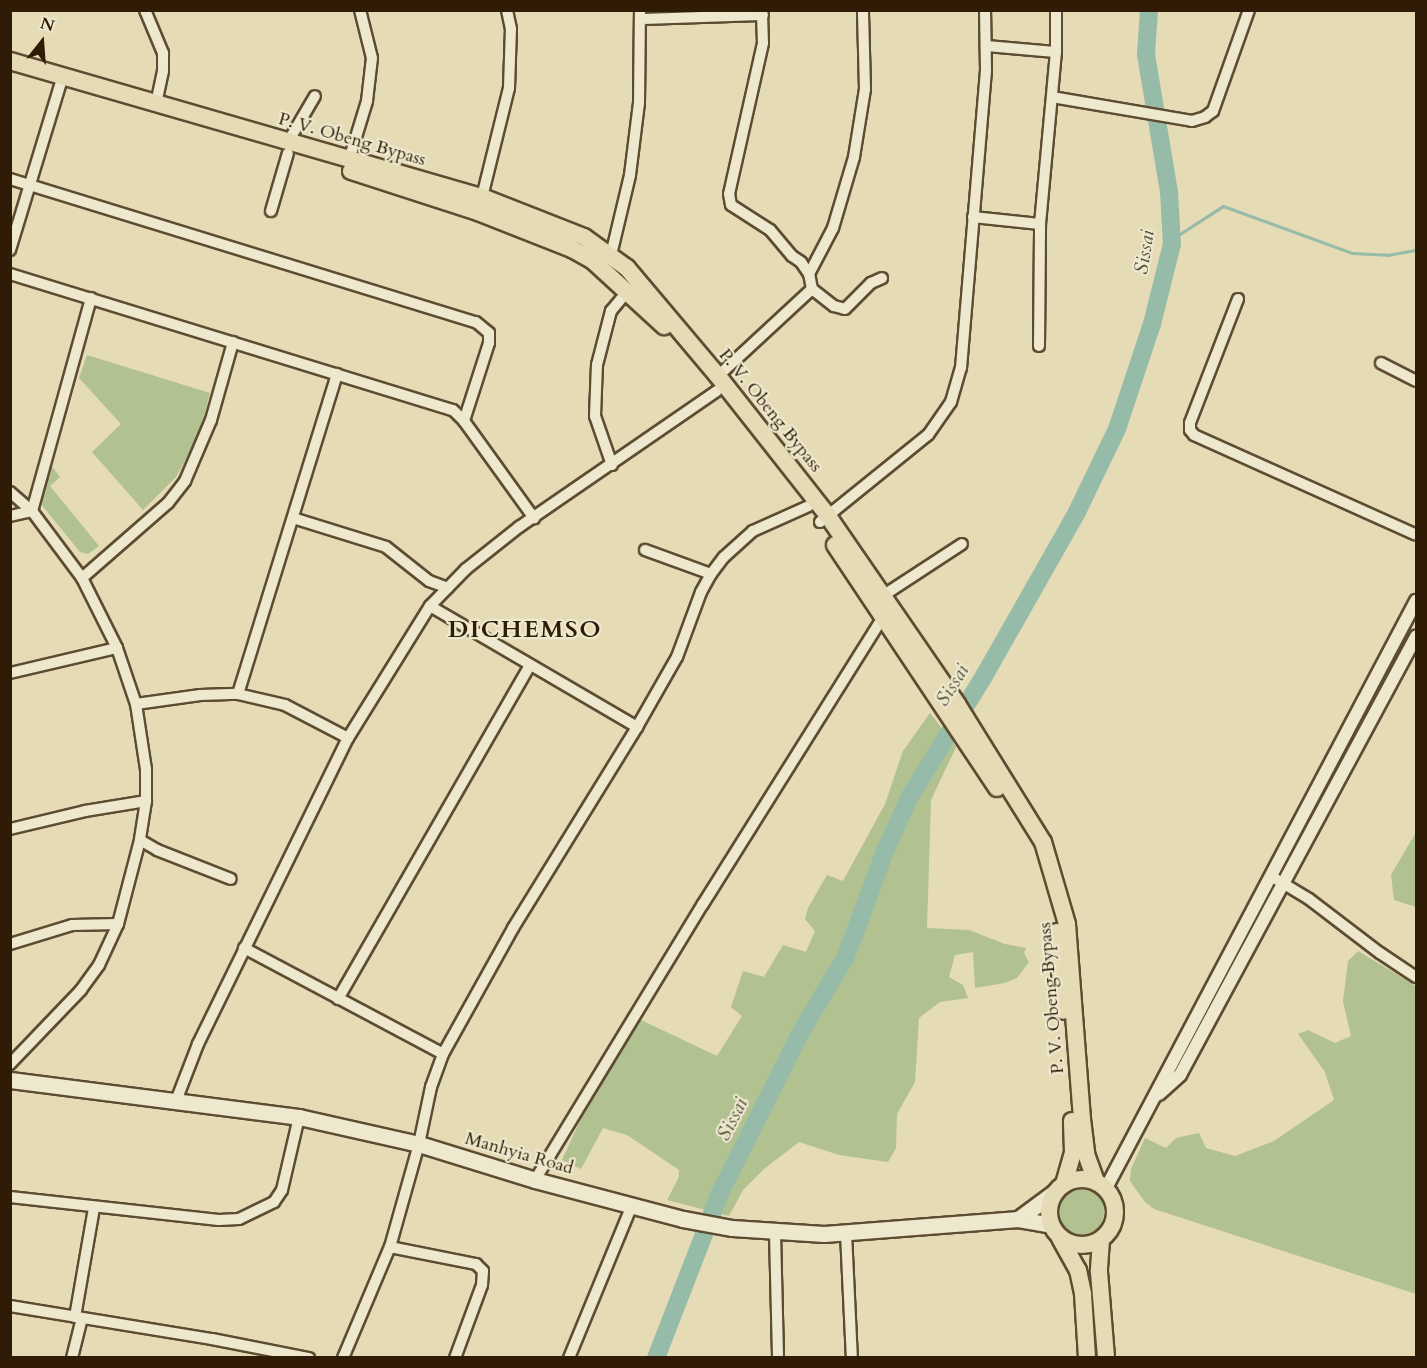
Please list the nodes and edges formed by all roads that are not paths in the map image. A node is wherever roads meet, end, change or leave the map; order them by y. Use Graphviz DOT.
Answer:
graph roads {
  1 [pos="145,10"];
  2 [pos="360,10"];
  3 [pos="507,10"];
  4 [pos="863,10"];
  5 [pos="985,10"];
  6 [pos="1056,10"];
  7 [pos="1249,10"];
  8 [pos="763,13"];
  9 [pos="641,15"];
  10 [pos="986,46"];
  11 [pos="1056,52"];
  12 [pos="10,61"];
  13 [pos="10,71"];
  14 [pos="61,81"];
  15 [pos="315,96"];
  16 [pos="1052,97"];
  17 [pos="156,103"];
  18 [pos="288,148"];
  19 [pos="350,160"];
  20 [pos="10,180"];
  21 [pos="30,186"];
  22 [pos="482,197"];
  23 [pos="271,211"];
  24 [pos="973,217"];
  25 [pos="1040,224"];
  26 [pos="10,250"];
  27 [pos="611,255"];
  28 [pos="10,274"];
  29 [pos="809,274"];
  30 [pos="882,278"];
  31 [pos="812,289"];
  32 [pos="628,291"];
  33 [pos="92,298"];
  34 [pos="1238,299"];
  35 [pos="232,342"];
  36 [pos="1039,346"];
  37 [pos="1381,363"];
  38 [pos="338,374"];
  39 [pos="1416,381"];
  40 [pos="717,384"];
  41 [pos="464,421"];
  42 [pos="612,465"];
  43 [pos="10,492"];
  44 [pos="809,506"];
  45 [pos="32,511"];
  46 [pos="10,516"];
  47 [pos="293,518"];
  48 [pos="534,518"];
  49 [pos="824,519"];
  50 [pos="1416,535"];
  51 [pos="962,544"];
  52 [pos="645,550"];
  53 [pos="711,574"];
  54 [pos="82,578"];
  55 [pos="448,588"];
  56 [pos="884,595"];
  57 [pos="1416,600"];
  58 [pos="430,606"];
  59 [pos="883,617"];
  60 [pos="1416,636"];
  61 [pos="117,648"];
  62 [pos="530,665"];
  63 [pos="10,673"];
  64 [pos="238,694"];
  65 [pos="136,704"];
  66 [pos="952,710"];
  67 [pos="962,725"];
  68 [pos="637,727"];
  69 [pos="348,738"];
  70 [pos="146,801"];
  71 [pos="10,829"];
  72 [pos="140,840"];
  73 [pos="1271,876"];
  74 [pos="231,879"];
  75 [pos="1283,883"];
  76 [pos="118,924"];
  77 [pos="10,944"];
  78 [pos="244,948"];
  79 [pos="1416,977"];
  80 [pos="338,999"];
  81 [pos="443,1054"];
  82 [pos="10,1064"];
  83 [pos="10,1080"];
  84 [pos="1156,1097"];
  85 [pos="176,1101"];
  86 [pos="299,1117"];
  87 [pos="419,1144"];
  88 [pos="535,1180"];
  89 [pos="1101,1185"];
  90 [pos="1060,1188"];
  91 [pos="10,1197"];
  92 [pos="633,1205"];
  93 [pos="94,1208"];
  94 [pos="1018,1219"];
  95 [pos="1055,1231"];
  96 [pos="775,1233"];
  97 [pos="846,1233"];
  98 [pos="1101,1240"];
  99 [pos="390,1247"];
  100 [pos="10,1306"];
  101 [pos="79,1318"];
  102 [pos="72,1358"];
  103 [pos="309,1358"];
  104 [pos="343,1358"];
  105 [pos="455,1358"];
  106 [pos="569,1358"];
  107 [pos="778,1358"];
  108 [pos="852,1358"];
  109 [pos="1087,1358"];
  110 [pos="1106,1358"];
  1 -- 17 [label="street"];
  2 -- 19 [label="street"];
  3 -- 22 [label="street"];
  4 -- 29 [label="street"];
  5 -- 10 [label="street"];
  6 -- 11 [label="street"];
  7 -- 16 [label="street"];
  8 -- 9 [label="street"];
  8 -- 29 [label="street"];
  9 -- 27 [label="street"];
  10 -- 11 [label="street"];
  10 -- 24 [label="street"];
  11 -- 16 [label="street"];
  12 -- 14 [label="highway, P. V. Obeng Bypass"];
  13 -- 14 [label="highway, P. V. Obeng Bypass"];
  14 -- 17 [label="highway, P. V. Obeng Bypass"];
  14 -- 18 [label="highway, P. V. Obeng Bypass"];
  14 -- 21 [label="street"];
  15 -- 18 [label="street"];
  16 -- 25 [label="street"];
  17 -- 18 [label="highway, P. V. Obeng Bypass"];
  18 -- 19 [label="highway, P. V. Obeng Bypass"];
  18 -- 23 [label="street"];
  18 -- 32 [label="highway, P. V. Obeng Bypass"];
  19 -- 22 [label="highway, P. V. Obeng Bypass"];
  20 -- 21 [label="street"];
  21 -- 26 [label="street"];
  21 -- 41 [label="street"];
  22 -- 27 [label="highway, P. V. Obeng Bypass"];
  24 -- 25 [label="street"];
  24 -- 49 [label="street"];
  25 -- 36 [label="street"];
  27 -- 40 [label="highway, P. V. Obeng Bypass"];
  28 -- 33 [label="street"];
  29 -- 31 [label="street"];
  30 -- 31 [label="street"];
  31 -- 40 [label="street"];
  32 -- 40 [label="highway, P. V. Obeng Bypass"];
  32 -- 42 [label="street"];
  33 -- 35 [label="street"];
  33 -- 45 [label="street"];
  34 -- 50 [label="street"];
  35 -- 38 [label="street"];
  35 -- 54 [label="street"];
  37 -- 39 [label="street"];
  38 -- 41 [label="street"];
  38 -- 47 [label="street"];
  40 -- 42 [label="street"];
  40 -- 44 [label="highway, P. V. Obeng Bypass"];
  40 -- 49 [label="highway, P. V. Obeng Bypass"];
  41 -- 48 [label="street"];
  42 -- 48 [label="street"];
  43 -- 45 [label="street"];
  44 -- 49 [label="highway, P. V. Obeng Bypass"];
  44 -- 53 [label="street"];
  45 -- 46 [label="street"];
  45 -- 54 [label="street"];
  47 -- 55 [label="street"];
  47 -- 64 [label="street"];
  48 -- 55 [label="street"];
  49 -- 56 [label="highway, P. V. Obeng Bypass"];
  49 -- 59 [label="highway, P. V. Obeng Bypass"];
  51 -- 56 [label="street"];
  52 -- 53 [label="street"];
  53 -- 68 [label="street"];
  54 -- 61 [label="street"];
  55 -- 58 [label="street"];
  56 -- 66 [label="highway, P. V. Obeng Bypass"];
  57 -- 73 [label="street"];
  58 -- 62 [label="street"];
  58 -- 69 [label="street"];
  59 -- 66 [label="highway, P. V. Obeng Bypass"];
  59 -- 88 [label="street"];
  60 -- 75 [label="street"];
  61 -- 63 [label="street"];
  61 -- 65 [label="street"];
  62 -- 68 [label="street"];
  62 -- 80 [label="street"];
  64 -- 65 [label="street"];
  64 -- 69 [label="street"];
  65 -- 70 [label="street"];
  66 -- 67 [label="highway, P. V. Obeng Bypass"];
  67 -- 89 [label="highway, P. V. Obeng Bypass"];
  67 -- 90 [label="highway, P. V. Obeng Bypass"];
  68 -- 81 [label="street"];
  69 -- 78 [label="street"];
  70 -- 71 [label="street"];
  70 -- 72 [label="street"];
  72 -- 74 [label="street"];
  72 -- 76 [label="street"];
  73 -- 75 [label="street"];
  73 -- 84 [label="street"];
  75 -- 79 [label="street"];
  75 -- 84 [label="street"];
  76 -- 77 [label="street"];
  76 -- 82 [label="street"];
  78 -- 80 [label="street"];
  78 -- 85 [label="street"];
  80 -- 81 [label="street"];
  81 -- 87 [label="street"];
  83 -- 85 [label="main road, Manhyia Road"];
  84 -- 89 [label="street"];
  85 -- 86 [label="main road, Manhyia Road"];
  86 -- 87 [label="main road, Manhyia Road"];
  86 -- 93 [label="street"];
  87 -- 88 [label="main road, Manhyia Road"];
  87 -- 99 [label="street"];
  88 -- 92 [label="main road, Manhyia Road"];
  89 -- 90 [label="highway"];
  89 -- 98 [label="highway"];
  90 -- 94 [label="main road"];
  90 -- 95 [label="highway"];
  91 -- 93 [label="street"];
  92 -- 96 [label="main road, Manhyia Road"];
  92 -- 106 [label="street"];
  93 -- 101 [label="street"];
  94 -- 95 [label="main road, Manhyia Road"];
  94 -- 97 [label="main road, Manhyia Road"];
  95 -- 98 [label="highway"];
  95 -- 109 [label="highway"];
  96 -- 97 [label="main road, Manhyia Road"];
  96 -- 107 [label="street"];
  97 -- 108 [label="street"];
  98 -- 110 [label="highway"];
  99 -- 104 [label="street"];
  99 -- 105 [label="street"];
  100 -- 101 [label="street"];
  101 -- 102 [label="street"];
  101 -- 103 [label="street"];
}
